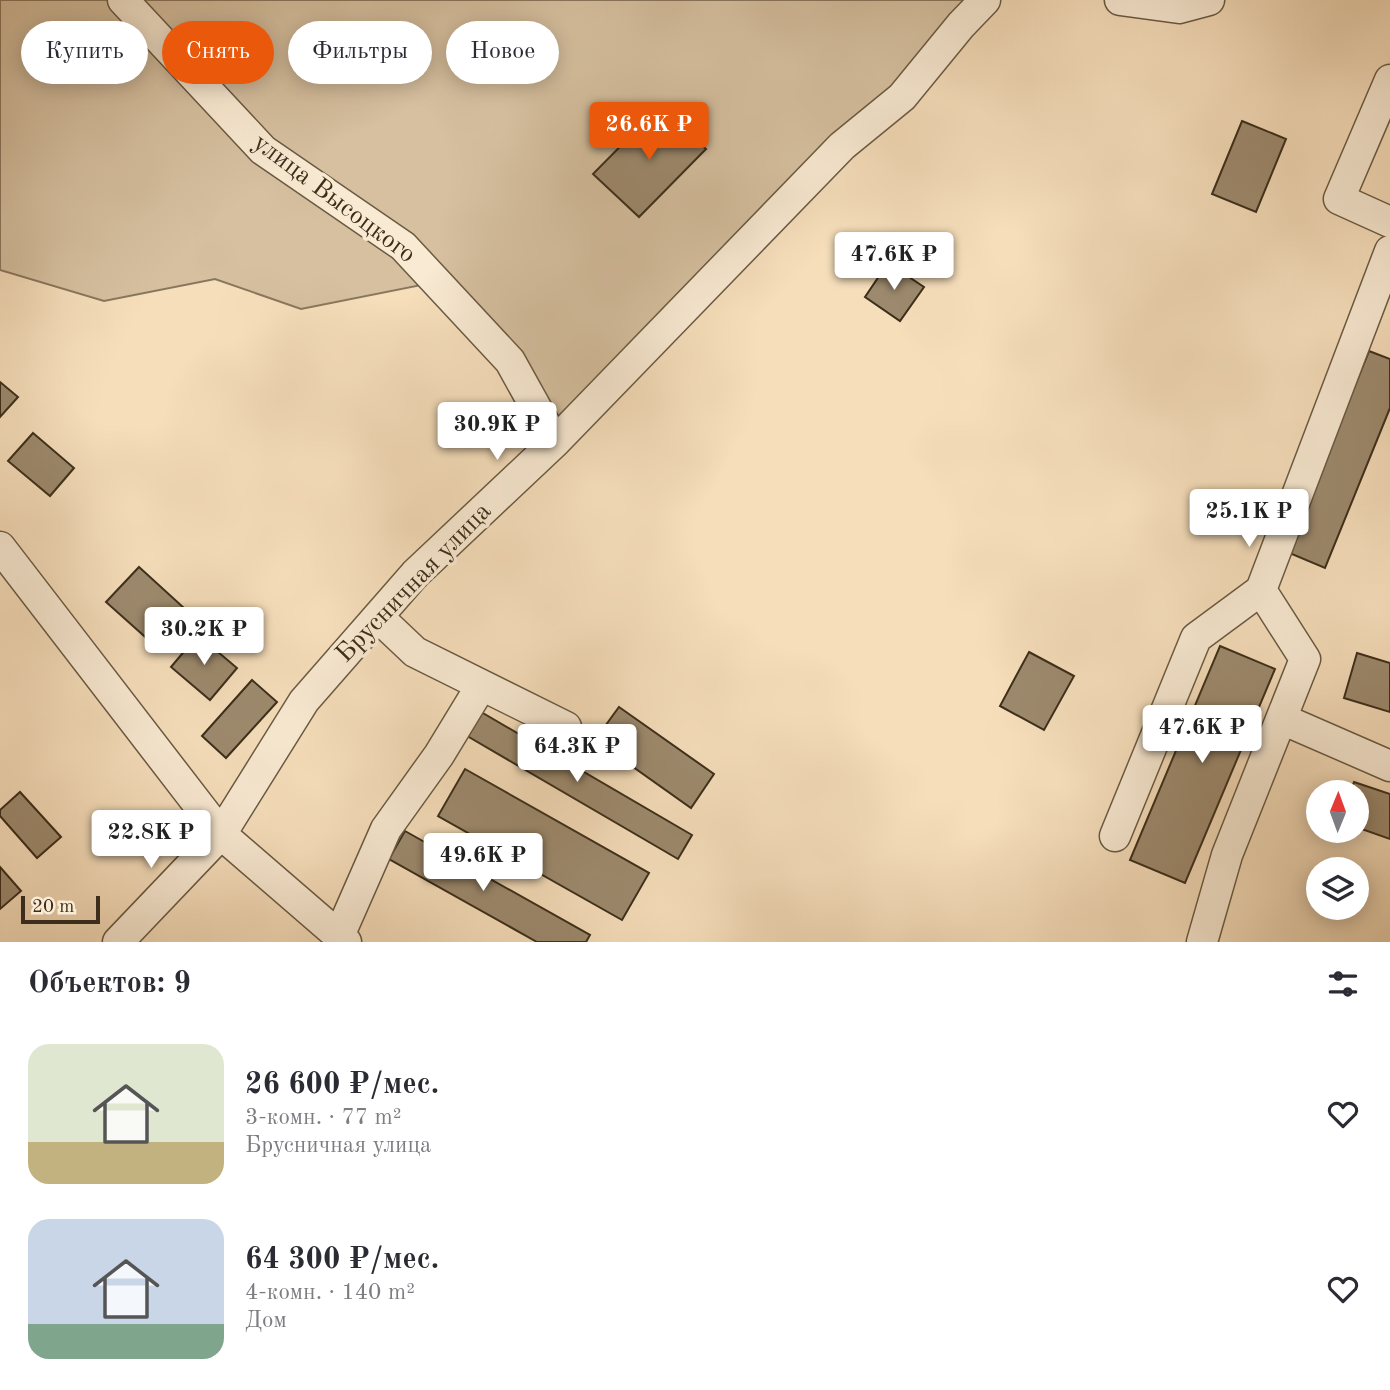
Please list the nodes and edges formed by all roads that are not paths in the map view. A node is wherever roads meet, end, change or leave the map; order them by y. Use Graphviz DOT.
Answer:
graph roads {
  1 [pos="123,0"];
  2 [pos="985,0"];
  3 [pos="1120,0"];
  4 [pos="1209,0"];
  5 [pos="1390,80"];
  6 [pos="1390,222"];
  7 [pos="1390,251"];
  8 [pos="555,442"];
  9 [pos="0,547"];
  10 [pos="1261,590"];
  11 [pos="378,617"];
  12 [pos="481,685"];
  13 [pos="1282,719"];
  14 [pos="566,727"];
  15 [pos="1390,766"];
  16 [pos="221,834"];
  17 [pos="1115,836"];
  18 [pos="343,939"];
  19 [pos="118,942"];
  20 [pos="1202,942"];
  1 -- 8 [label="street, улица Высоцкого"];
  2 -- 8 [label="street, Брусничная улица"];
  3 -- 4 [label="street"];
  5 -- 6 [label="street"];
  7 -- 10 [label="street"];
  8 -- 11 [label="street, Брусничная улица"];
  9 -- 16 [label="street"];
  10 -- 13 [label="street"];
  10 -- 17 [label="street"];
  11 -- 12 [label="street"];
  11 -- 16 [label="street, Брусничная улица"];
  12 -- 14 [label="street"];
  12 -- 18 [label="street"];
  13 -- 15 [label="street"];
  13 -- 20 [label="street"];
  16 -- 18 [label="street"];
  16 -- 19 [label="street, Брусничная улица"];
}
